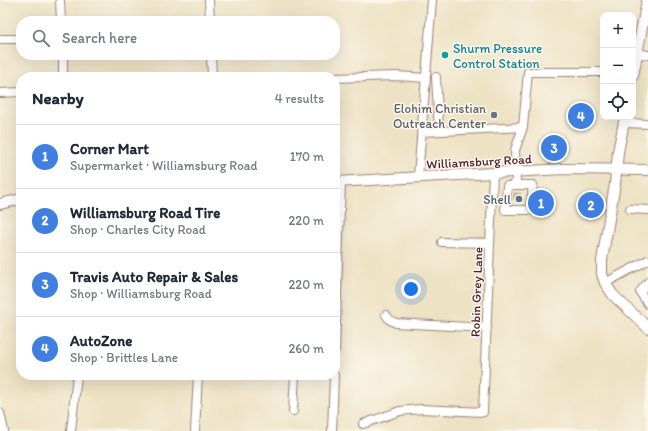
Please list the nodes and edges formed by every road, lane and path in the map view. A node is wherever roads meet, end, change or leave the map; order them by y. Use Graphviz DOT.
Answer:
graph roads {
  1 [pos="60,0"];
  2 [pos="209,0"];
  3 [pos="432,0"];
  4 [pos="647,0"];
  5 [pos="61,16"];
  6 [pos="210,16"];
  7 [pos="0,39"];
  8 [pos="16,39"];
  9 [pos="637,53"];
  10 [pos="648,55"];
  11 [pos="636,58"];
  12 [pos="63,60"];
  13 [pos="211,60"];
  14 [pos="64,72"];
  15 [pos="212,72"];
  16 [pos="600,72"];
  17 [pos="436,77"];
  18 [pos="340,78"];
  19 [pos="426,78"];
  20 [pos="16,92"];
  21 [pos="0,93"];
  22 [pos="624,120"];
  23 [pos="648,124"];
  24 [pos="524,127"];
  25 [pos="439,131"];
  26 [pos="421,132"];
  27 [pos="616,169"];
  28 [pos="538,170"];
  29 [pos="648,170"];
  30 [pos="516,172"];
  31 [pos="493,173"];
  32 [pos="418,177"];
  33 [pos="340,182"];
  34 [pos="516,185"];
  35 [pos="533,185"];
  36 [pos="16,200"];
  37 [pos="0,204"];
  38 [pos="491,209"];
  39 [pos="505,210"];
  40 [pos="630,210"];
  41 [pos="648,210"];
  42 [pos="442,242"];
  43 [pos="490,243"];
  44 [pos="647,264"];
  45 [pos="648,282"];
  46 [pos="605,283"];
  47 [pos="648,304"];
  48 [pos="386,314"];
  49 [pos="487,328"];
  50 [pos="648,328"];
  51 [pos="76,380"];
  52 [pos="198,380"];
  53 [pos="295,380"];
  54 [pos="334,380"];
  55 [pos="293,411"];
  56 [pos="0,413"];
  57 [pos="363,424"];
  58 [pos="4,431"];
  59 [pos="71,431"];
  60 [pos="195,431"];
  61 [pos="332,431"];
  1 -- 5 [label="street"];
  2 -- 6 [label="street"];
  3 -- 19 [label="street"];
  4 -- 9 [label="main road"];
  7 -- 8 [label="street"];
  9 -- 10 [label="street"];
  9 -- 11 [label="main road"];
  12 -- 14 [label="street"];
  13 -- 15 [label="street"];
  16 -- 24 [label="street"];
  17 -- 25 [label="street"];
  18 -- 19 [label="street"];
  19 -- 26 [label="street"];
  20 -- 21 [label="street"];
  22 -- 23 [label="street"];
  22 -- 27 [label="main road"];
  24 -- 25 [label="street"];
  24 -- 30 [label="street"];
  25 -- 26 [label="street"];
  26 -- 32 [label="street"];
  27 -- 28 [label="main road, Williamsburg Road"];
  27 -- 29 [label="main road, Williamsburg Road"];
  27 -- 46 [label="main road"];
  28 -- 30 [label="main road, Williamsburg Road"];
  28 -- 35 [label="street"];
  30 -- 31 [label="main road, Williamsburg Road"];
  30 -- 34 [label="street"];
  31 -- 32 [label="main road, Williamsburg Road"];
  31 -- 38 [label="street, Robin Grey Lane"];
  32 -- 33 [label="main road, Williamsburg Road"];
  34 -- 35 [label="street"];
  34 -- 39 [label="street"];
  35 -- 39 [label="street"];
  36 -- 37 [label="main road"];
  38 -- 39 [label="street"];
  38 -- 43 [label="street, Robin Grey Lane"];
  40 -- 41 [label="street"];
  42 -- 43 [label="street"];
  43 -- 49 [label="street, Robin Grey Lane"];
  44 -- 46 [label="street"];
  45 -- 47 [label="street"];
  46 -- 50 [label="main road"];
  48 -- 49 [label="street"];
  49 -- 57 [label="street, Robin Grey Lane"];
  51 -- 59 [label="street"];
  52 -- 60 [label="street"];
  53 -- 55 [label="street"];
  54 -- 61 [label="street"];
  56 -- 58 [label="street"];
}
